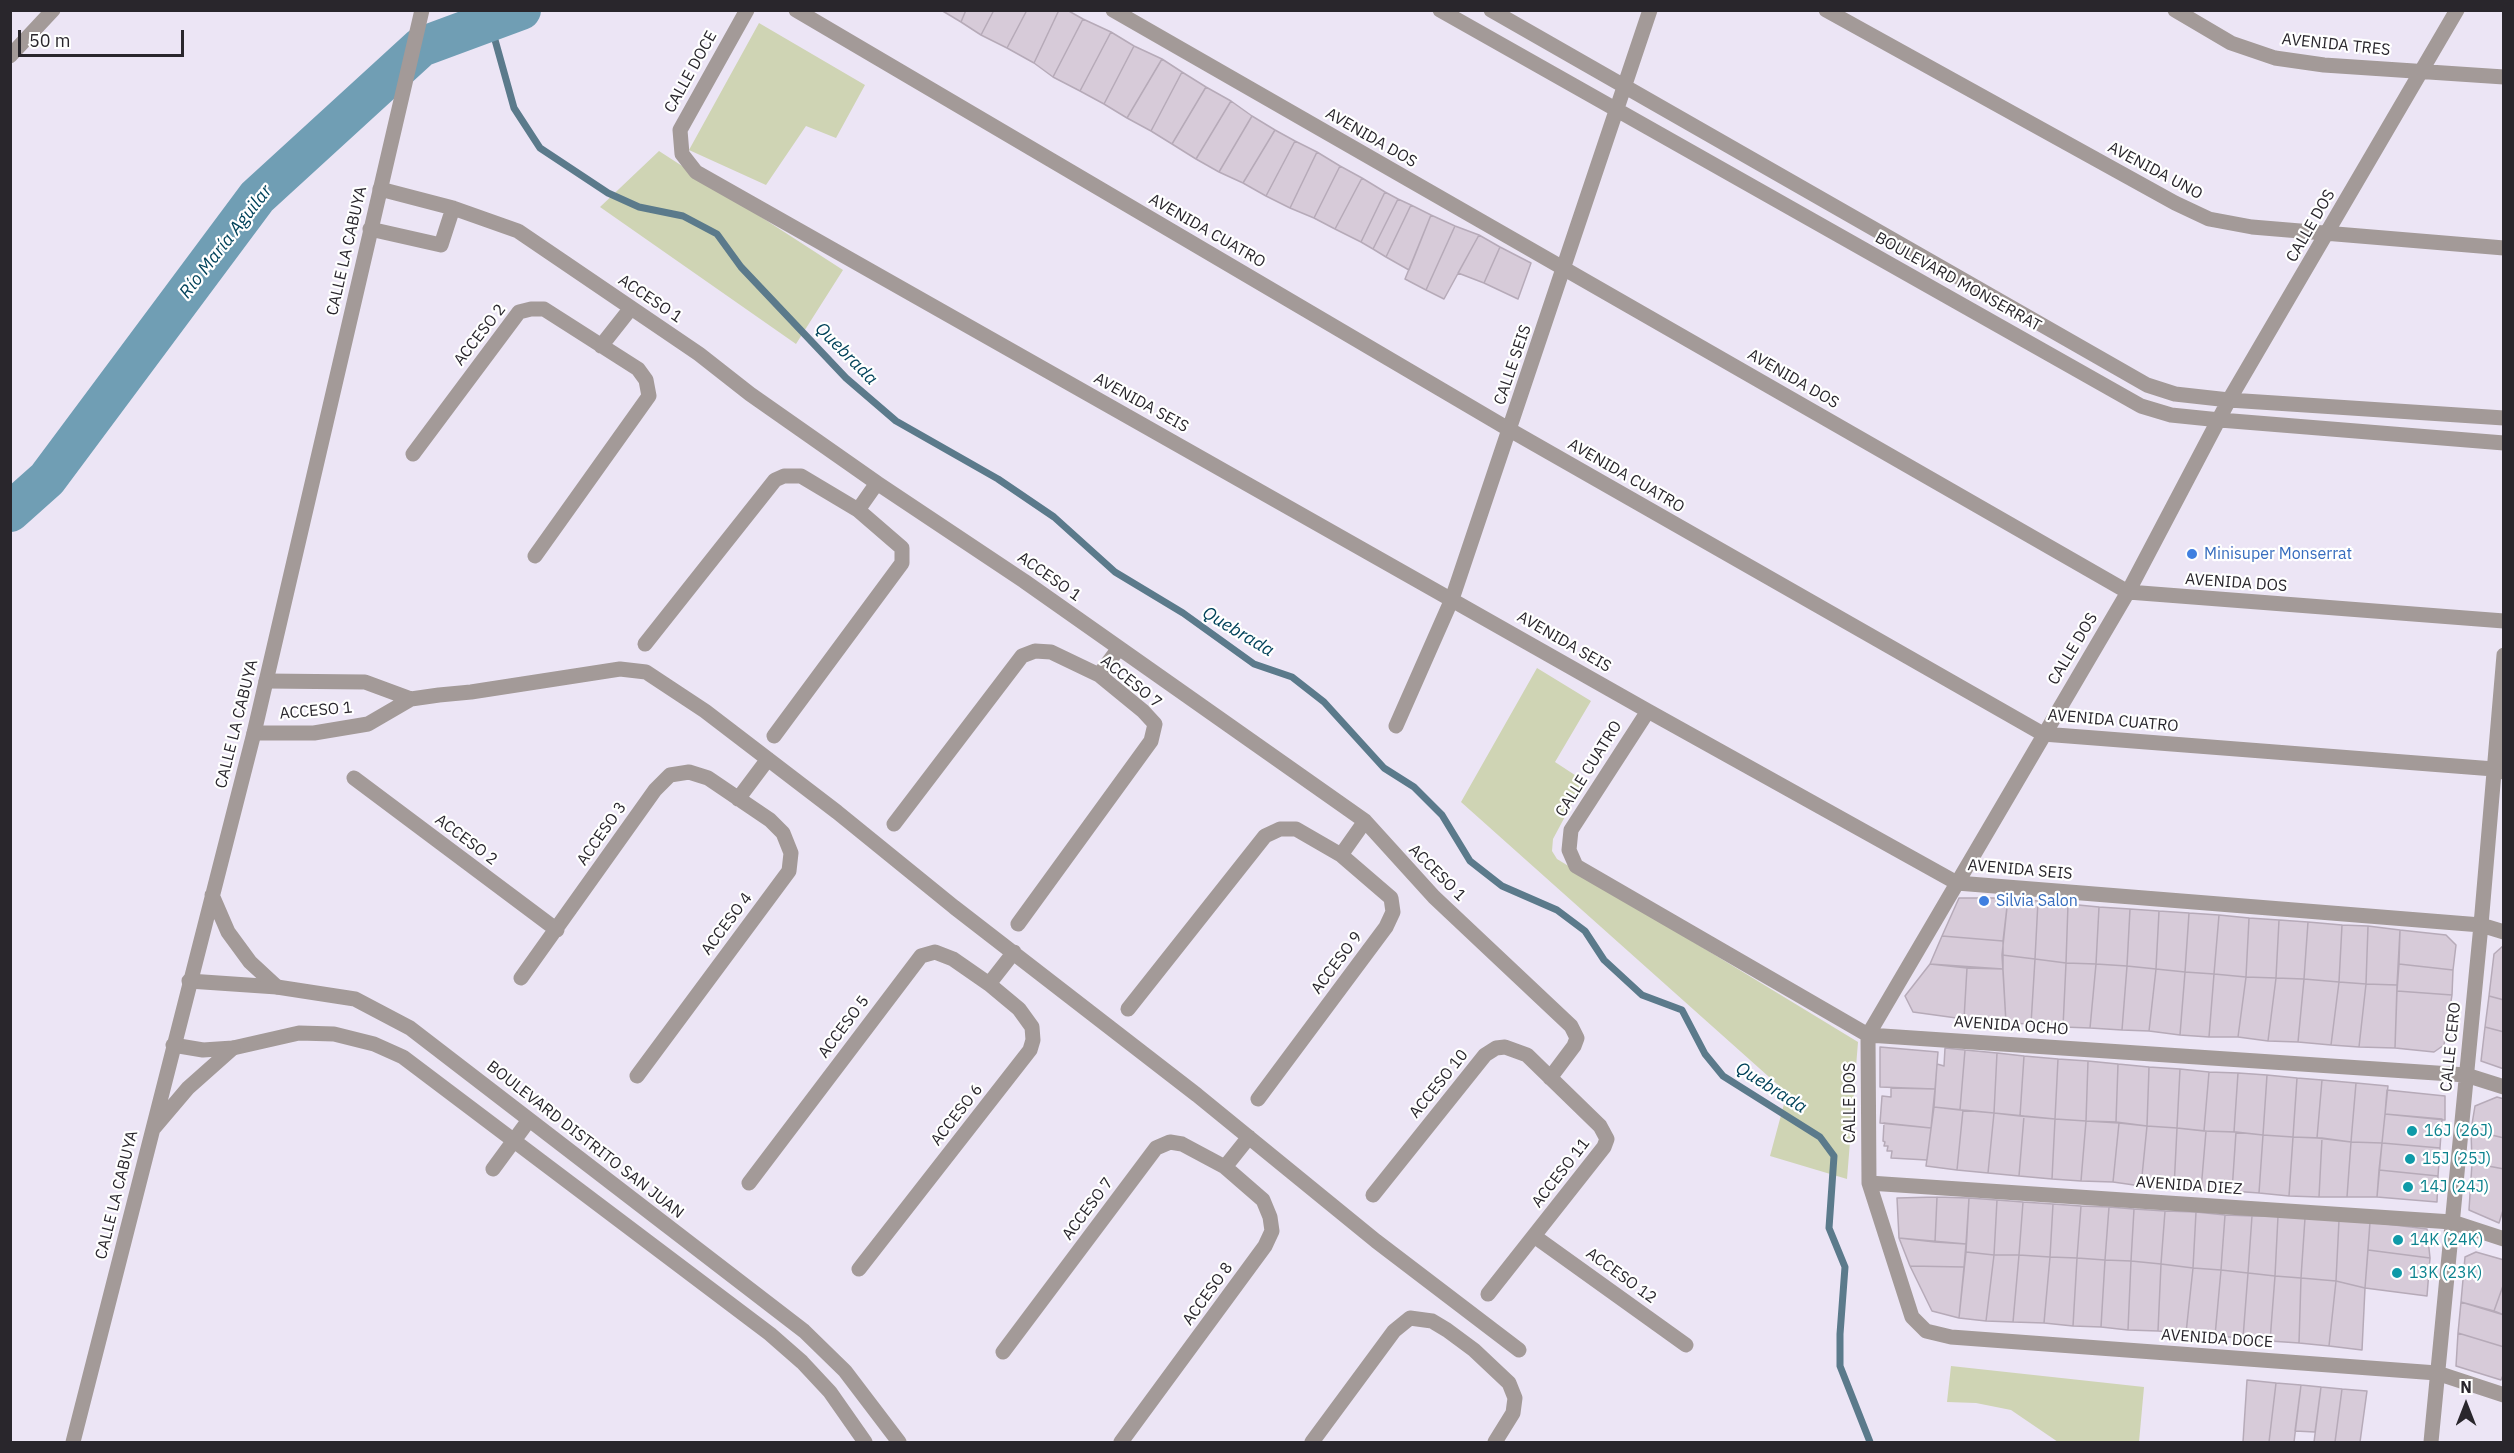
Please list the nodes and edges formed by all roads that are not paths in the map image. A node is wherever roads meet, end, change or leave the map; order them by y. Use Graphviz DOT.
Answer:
graph roads {
  1 [pos="53,10"];
  2 [pos="422,10"];
  3 [pos="747,10"];
  4 [pos="796,10"];
  5 [pos="1113,10"];
  6 [pos="1440,10"];
  7 [pos="1491,10"];
  8 [pos="1650,10"];
  9 [pos="1826,10"];
  10 [pos="2175,10"];
  11 [pos="2457,10"];
  12 [pos="10,56"];
  13 [pos="2422,71"];
  14 [pos="2504,77"];
  15 [pos="1624,86"];
  16 [pos="1616,110"];
  17 [pos="682,154"];
  18 [pos="380,189"];
  19 [pos="453,208"];
  20 [pos="370,229"];
  21 [pos="2327,234"];
  22 [pos="2504,248"];
  23 [pos="1564,269"];
  24 [pos="631,308"];
  25 [pos="601,346"];
  26 [pos="2229,400"];
  27 [pos="2504,418"];
  28 [pos="2220,420"];
  29 [pos="1510,430"];
  30 [pos="2504,443"];
  31 [pos="413,454"];
  32 [pos="877,483"];
  33 [pos="858,510"];
  34 [pos="535,556"];
  35 [pos="2128,592"];
  36 [pos="1452,599"];
  37 [pos="2504,621"];
  38 [pos="645,644"];
  39 [pos="1119,648"];
  40 [pos="2504,655"];
  41 [pos="1100,675"];
  42 [pos="266,681"];
  43 [pos="411,699"];
  44 [pos="1648,711"];
  45 [pos="1396,726"];
  46 [pos="254,733"];
  47 [pos="2043,734"];
  48 [pos="774,736"];
  49 [pos="768,759"];
  50 [pos="2499,771"];
  51 [pos="354,778"];
  52 [pos="738,799"];
  53 [pos="1365,821"];
  54 [pos="894,824"];
  55 [pos="1569,850"];
  56 [pos="1341,855"];
  57 [pos="1957,883"];
  58 [pos="212,895"];
  59 [pos="1018,924"];
  60 [pos="2481,925"];
  61 [pos="557,930"];
  62 [pos="2504,932"];
  63 [pos="1014,952"];
  64 [pos="521,978"];
  65 [pos="189,981"];
  66 [pos="989,984"];
  67 [pos="277,987"];
  68 [pos="1128,1009"];
  69 [pos="1868,1035"];
  70 [pos="173,1045"];
  71 [pos="233,1048"];
  72 [pos="2466,1075"];
  73 [pos="636,1076"];
  74 [pos="1550,1078"];
  75 [pos="2504,1087"];
  76 [pos="1258,1099"];
  77 [pos="529,1120"];
  78 [pos="152,1130"];
  79 [pos="1249,1137"];
  80 [pos="514,1139"];
  81 [pos="1225,1167"];
  82 [pos="493,1169"];
  83 [pos="749,1183"];
  84 [pos="1869,1183"];
  85 [pos="1373,1195"];
  86 [pos="2452,1222"];
  87 [pos="1534,1236"];
  88 [pos="2504,1239"];
  89 [pos="859,1269"];
  90 [pos="1488,1293"];
  91 [pos="1490,1327"];
  92 [pos="1926,1332"];
  93 [pos="1686,1346"];
  94 [pos="1474,1350"];
  95 [pos="1519,1350"];
  96 [pos="1003,1352"];
  97 [pos="2437,1373"];
  98 [pos="2504,1395"];
  99 [pos="73,1443"];
  100 [pos="865,1443"];
  101 [pos="899,1443"];
  102 [pos="1121,1443"];
  103 [pos="1312,1443"];
  104 [pos="1495,1443"];
  105 [pos="2432,1443"];
  1 -- 12 [label="street"];
  2 -- 18 [label="street, CALLE LA CABUYA"];
  3 -- 17 [label="street, CALLE DOCE"];
  4 -- 29 [label="street, AVENIDA CUATRO"];
  5 -- 23 [label="street, AVENIDA DOS"];
  6 -- 16 [label="street, BOULEVARD MONSERRAT"];
  7 -- 15 [label="street, BOULEVARD MONSERRAT"];
  8 -- 15 [label="street, CALLE SEIS"];
  9 -- 21 [label="street, AVENIDA UNO"];
  10 -- 13 [label="street, AVENIDA TRES"];
  11 -- 13 [label="street, CALLE DOS"];
  13 -- 14 [label="street, AVENIDA TRES"];
  13 -- 21 [label="street, CALLE DOS"];
  15 -- 16 [label="street, CALLE SEIS"];
  15 -- 26 [label="street, BOULEVARD MONSERRAT"];
  16 -- 23 [label="street, CALLE SEIS"];
  16 -- 28 [label="street, BOULEVARD MONSERRAT"];
  17 -- 36 [label="street, AVENIDA SEIS"];
  18 -- 19 [label="street, ACCESO 1"];
  18 -- 20 [label="street, CALLE LA CABUYA"];
  19 -- 20 [label="street"];
  19 -- 24 [label="street, ACCESO 1"];
  20 -- 42 [label="street, CALLE LA CABUYA"];
  21 -- 22 [label="street, AVENIDA UNO"];
  21 -- 26 [label="street, CALLE DOS"];
  23 -- 29 [label="street, CALLE SEIS"];
  23 -- 35 [label="street, AVENIDA DOS"];
  24 -- 25 [label="street"];
  24 -- 32 [label="street, ACCESO 1"];
  25 -- 31 [label="street, ACCESO 2"];
  25 -- 34 [label="street"];
  26 -- 27 [label="street, BOULEVARD MONSERRAT"];
  26 -- 28 [label="street, CALLE DOS"];
  28 -- 30 [label="street, BOULEVARD MONSERRAT"];
  28 -- 35 [label="street, CALLE DOS"];
  29 -- 36 [label="street, CALLE SEIS"];
  29 -- 47 [label="street, AVENIDA CUATRO"];
  32 -- 33 [label="street"];
  32 -- 39 [label="street, ACCESO 1"];
  33 -- 38 [label="street"];
  33 -- 48 [label="street"];
  35 -- 37 [label="street, AVENIDA DOS"];
  35 -- 47 [label="street, CALLE DOS"];
  36 -- 44 [label="street, AVENIDA SEIS"];
  36 -- 45 [label="street, CALLE SEIS"];
  39 -- 41 [label="street"];
  39 -- 53 [label="street, ACCESO 1"];
  40 -- 50 [label="street, CALLE CERO"];
  41 -- 54 [label="street, ACCESO 7"];
  41 -- 59 [label="street, ACCESO 7"];
  42 -- 43 [label="street, ACCESO 1"];
  42 -- 46 [label="street, CALLE LA CABUYA"];
  43 -- 46 [label="street, ACCESO 1"];
  43 -- 49 [label="street, ACCESO 1"];
  44 -- 55 [label="street, CALLE CUATRO"];
  44 -- 57 [label="street, AVENIDA SEIS"];
  46 -- 58 [label="street, CALLE LA CABUYA"];
  47 -- 50 [label="street, AVENIDA CUATRO"];
  47 -- 57 [label="street, CALLE DOS"];
  49 -- 52 [label="street"];
  49 -- 63 [label="street, ACCESO 1"];
  50 -- 60 [label="street, CALLE CERO"];
  51 -- 61 [label="street, ACCESO 2"];
  52 -- 61 [label="street, ACCESO 3"];
  52 -- 73 [label="street, ACCESO 4"];
  53 -- 56 [label="street"];
  53 -- 74 [label="street, ACCESO 1"];
  55 -- 69 [label="street, AVENIDA OCHO"];
  56 -- 68 [label="street"];
  56 -- 76 [label="street, ACCESO 9"];
  57 -- 60 [label="street, AVENIDA SEIS"];
  57 -- 69 [label="street, CALLE DOS"];
  58 -- 65 [label="street, CALLE LA CABUYA"];
  58 -- 67 [label="street"];
  60 -- 62 [label="street, AVENIDA SEIS"];
  60 -- 72 [label="street, CALLE CERO"];
  61 -- 64 [label="street, ACCESO 3"];
  63 -- 66 [label="street"];
  63 -- 79 [label="street, ACCESO 1"];
  65 -- 67 [label="street, BOULEVARD DISTRITO SAN JUAN"];
  65 -- 70 [label="street, CALLE LA CABUYA"];
  66 -- 83 [label="street, ACCESO 5"];
  66 -- 89 [label="street, ACCESO 6"];
  67 -- 77 [label="street, BOULEVARD DISTRITO SAN JUAN"];
  69 -- 72 [label="street, AVENIDA OCHO"];
  69 -- 84 [label="street, CALLE DOS"];
  70 -- 71 [label="street"];
  70 -- 78 [label="street, CALLE LA CABUYA"];
  71 -- 78 [label="street"];
  71 -- 80 [label="street"];
  72 -- 75 [label="street, AVENIDA OCHO"];
  72 -- 86 [label="street, CALLE CERO"];
  74 -- 85 [label="street, ACCESO 10"];
  74 -- 87 [label="street, ACCESO 11"];
  77 -- 80 [label="street"];
  77 -- 101 [label="street, BOULEVARD DISTRITO SAN JUAN"];
  78 -- 99 [label="street, CALLE LA CABUYA"];
  79 -- 81 [label="street"];
  79 -- 91 [label="street, ACCESO 1"];
  80 -- 82 [label="street"];
  80 -- 100 [label="street"];
  81 -- 96 [label="street, ACCESO 7"];
  81 -- 102 [label="street, ACCESO 8"];
  84 -- 86 [label="street, AVENIDA DIEZ"];
  84 -- 92 [label="street, CALLE DOS"];
  86 -- 88 [label="street, AVENIDA DIEZ"];
  86 -- 97 [label="street, CALLE CERO"];
  87 -- 90 [label="street, ACCESO 11"];
  87 -- 93 [label="street, ACCESO 12"];
  91 -- 94 [label="street"];
  91 -- 95 [label="street, ACCESO 1"];
  92 -- 97 [label="street, AVENIDA DOCE"];
  94 -- 103 [label="street"];
  94 -- 104 [label="street"];
  97 -- 98 [label="street, AVENIDA DOCE"];
  97 -- 105 [label="street, CALLE CERO"];
}
